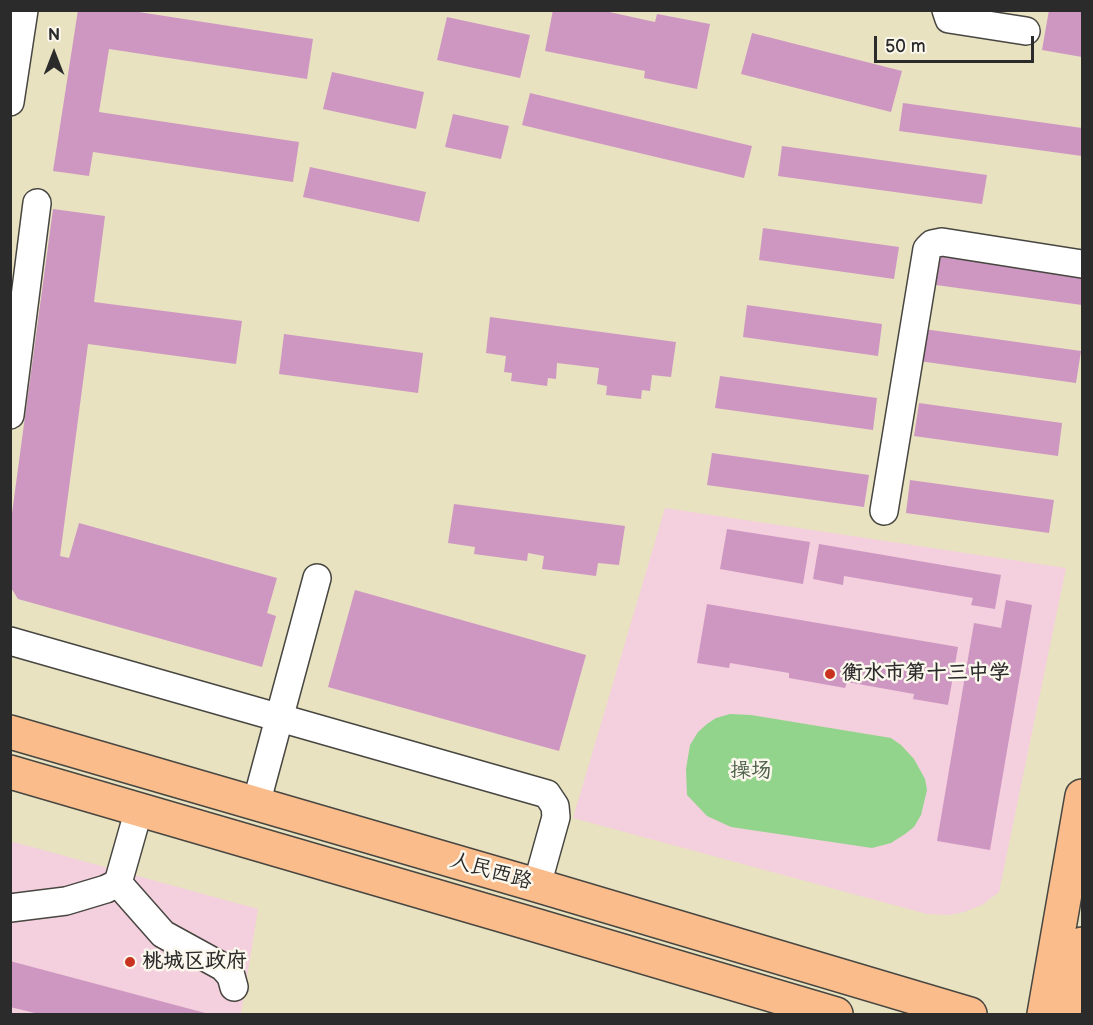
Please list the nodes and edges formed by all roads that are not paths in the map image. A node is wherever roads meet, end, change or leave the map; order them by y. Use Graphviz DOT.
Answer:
graph roads {
  1 [pos="24,10"];
  2 [pos="946,10"];
  3 [pos="1026,31"];
  4 [pos="10,102"];
  5 [pos="37,202"];
  6 [pos="1083,264"];
  7 [pos="10,416"];
  8 [pos="884,511"];
  9 [pos="317,578"];
  10 [pos="10,641"];
  11 [pos="279,718"];
  12 [pos="10,732"];
  13 [pos="10,772"];
  14 [pos="1083,796"];
  15 [pos="256,804"];
  16 [pos="139,809"];
  17 [pos="118,883"];
  18 [pos="537,885"];
  19 [pos="10,908"];
  20 [pos="1083,944"];
  21 [pos="234,987"];
  22 [pos="836,1014"];
  23 [pos="970,1014"];
  24 [pos="1044,1014"];
  25 [pos="1070,1014"];
  1 -- 4 [label="street"];
  2 -- 3 [label="street"];
  5 -- 7 [label="street"];
  6 -- 8 [label="street"];
  9 -- 11 [label="street"];
  10 -- 11 [label="street"];
  11 -- 15 [label="street"];
  11 -- 18 [label="street"];
  12 -- 15 [label="main road, 人民西路"];
  13 -- 16 [label="main road, 人民西路"];
  14 -- 24 [label="main road"];
  15 -- 18 [label="main road, 人民西路"];
  16 -- 17 [label="street"];
  16 -- 22 [label="main road, 人民西路"];
  17 -- 19 [label="street"];
  17 -- 21 [label="street"];
  18 -- 23 [label="main road, 人民西路"];
  20 -- 25 [label="main road"];
}
